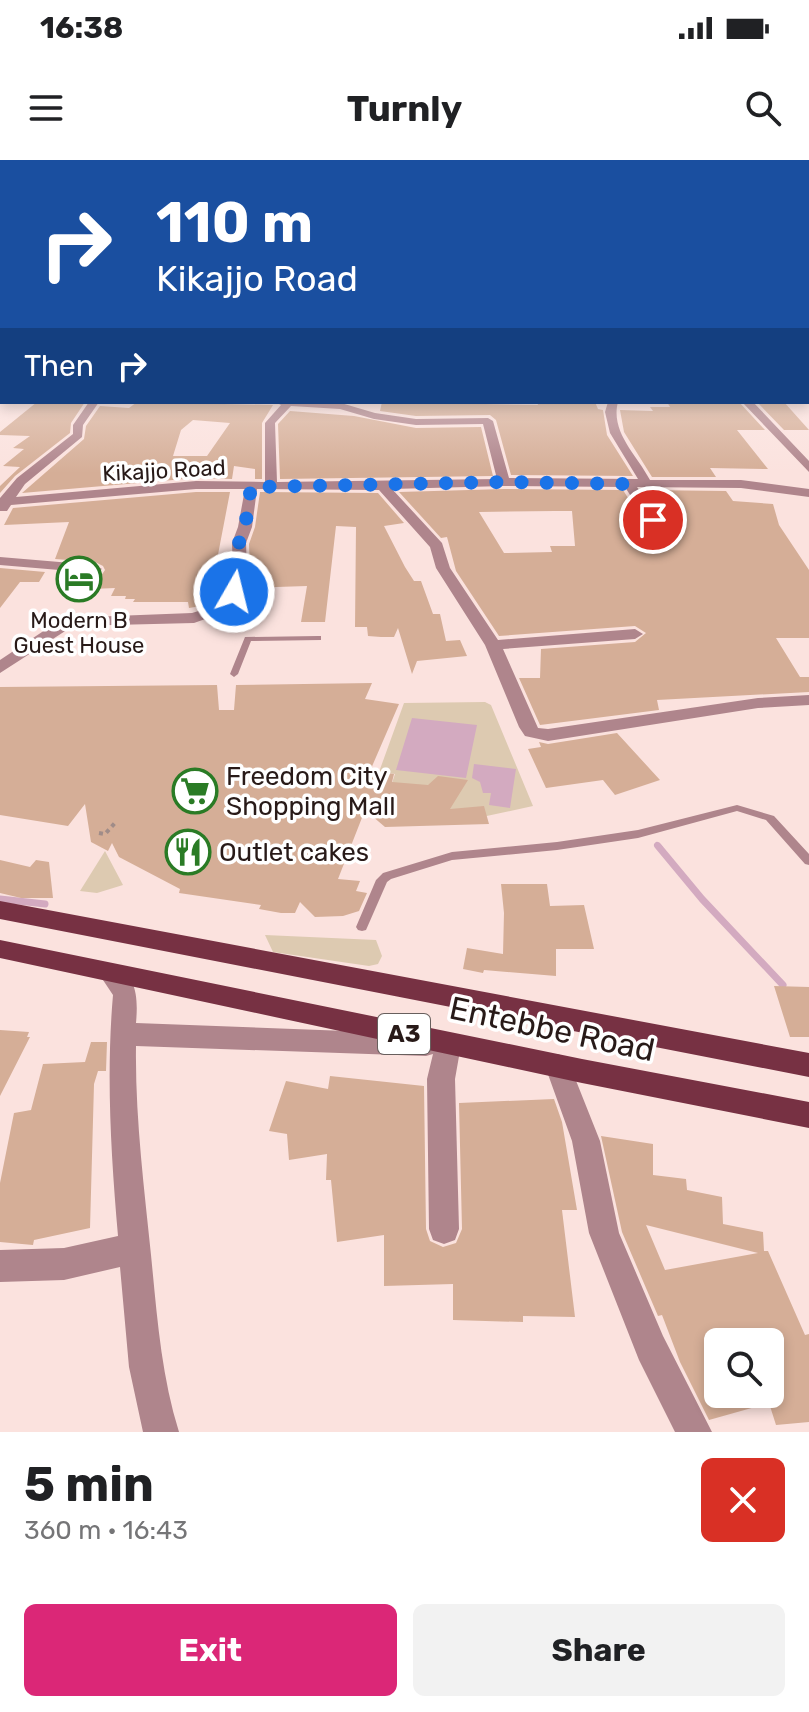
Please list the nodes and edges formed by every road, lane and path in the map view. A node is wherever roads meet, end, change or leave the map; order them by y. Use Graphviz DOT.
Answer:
graph roads {
  1 [pos="93,404"];
  2 [pos="287,404"];
  3 [pos="317,404"];
  4 [pos="612,404"];
  5 [pos="749,404"];
  6 [pos="809,468"];
  7 [pos="504,482"];
  8 [pos="629,484"];
  9 [pos="646,484"];
  10 [pos="271,485"];
  11 [pos="382,486"];
  12 [pos="251,487"];
  13 [pos="809,493"];
  14 [pos="2,502"];
  15 [pos="0,515"];
  16 [pos="653,520"];
  17 [pos="0,561"];
  18 [pos="95,569"];
  19 [pos="635,634"];
  20 [pos="318,638"];
  21 [pos="493,645"];
  22 [pos="0,668"];
  23 [pos="234,674"];
  24 [pos="809,700"];
  25 [pos="115,823"];
  26 [pos="99,833"];
  27 [pos="809,861"];
  28 [pos="0,910"];
  29 [pos="362,927"];
  30 [pos="0,949"];
  31 [pos="111,974"];
  32 [pos="122,1034"];
  33 [pos="448,1045"];
  34 [pos="494,1052"];
  35 [pos="809,1065"];
  36 [pos="558,1066"];
  37 [pos="809,1115"];
  38 [pos="444,1229"];
  39 [pos="134,1248"];
  40 [pos="0,1266"];
  41 [pos="161,1432"];
  42 [pos="694,1432"];
  1 -- 14 [label="street"];
  2 -- 10 [label="street"];
  3 -- 7 [label="street"];
  4 -- 9 [label="street"];
  5 -- 6 [label="street"];
  7 -- 8 [label="street, Kikajjo Road"];
  7 -- 11 [label="street, Kikajjo Road"];
  8 -- 9 [label="street, Kikajjo Road"];
  8 -- 16 [label="street"];
  9 -- 13 [label="street, Kikajjo Road"];
  10 -- 11 [label="street, Kikajjo Road"];
  10 -- 12 [label="street, Kikajjo Road"];
  11 -- 21 [label="street"];
  12 -- 14 [label="street, Kikajjo Road"];
  12 -- 22 [label="street"];
  14 -- 15 [label="street"];
  17 -- 18 [label="street"];
  19 -- 21 [label="street"];
  20 -- 23 [label="lane"];
  21 -- 24 [label="street"];
  25 -- 26 [label="path"];
  27 -- 29 [label="lane"];
  28 -- 35 [label="main road, Entebbe Road / A3"];
  30 -- 31 [label="main road, Entebbe Road / A3"];
  31 -- 32 [label="street"];
  31 -- 34 [label="main road, Entebbe Road / A3"];
  32 -- 33 [label="street"];
  32 -- 39 [label="street"];
  33 -- 34 [label="street"];
  33 -- 38 [label="street"];
  34 -- 36 [label="main road, Entebbe Road / A3"];
  36 -- 37 [label="main road, Entebbe Road / A3"];
  36 -- 42 [label="street"];
  39 -- 40 [label="street"];
  39 -- 41 [label="street"];
}
